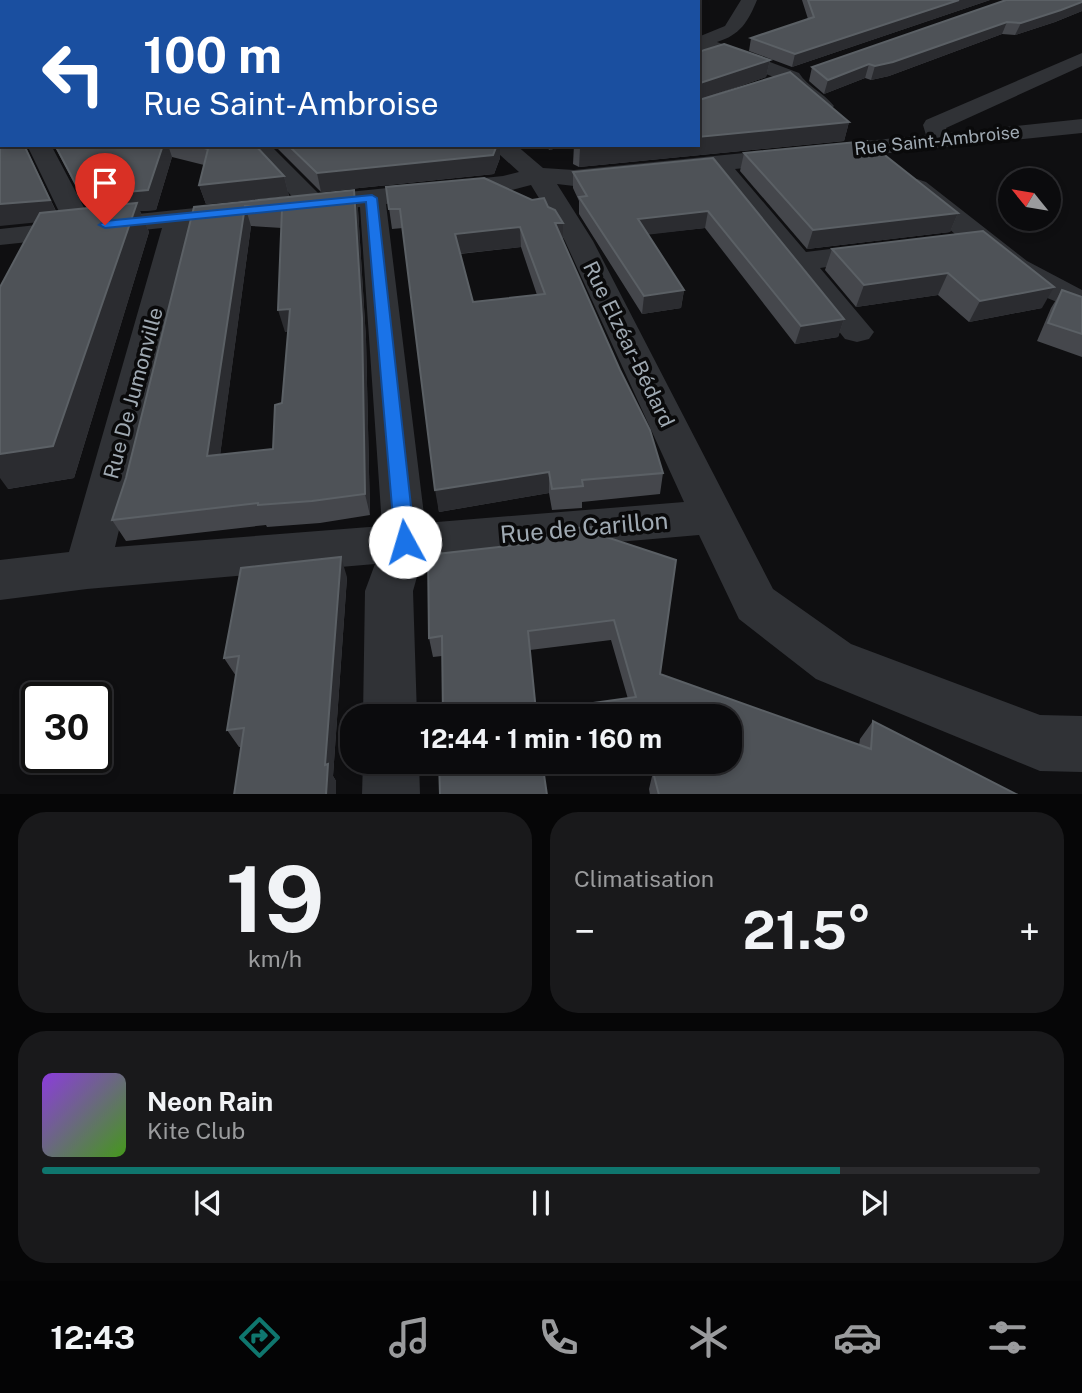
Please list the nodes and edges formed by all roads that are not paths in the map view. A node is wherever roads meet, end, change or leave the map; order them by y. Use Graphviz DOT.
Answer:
graph roads {
  1 [pos="749,0"];
  2 [pos="700,42"];
  3 [pos="700,42"];
  4 [pos="1082,59"];
  5 [pos="798,75"];
  6 [pos="769,85"];
  7 [pos="1082,126"];
  8 [pos="939,139"];
  9 [pos="40,147"];
  10 [pos="259,147"];
  11 [pos="503,147"];
  12 [pos="868,147"];
  13 [pos="574,153"];
  14 [pos="718,164"];
  15 [pos="538,174"];
  16 [pos="372,198"];
  17 [pos="314,204"];
  18 [pos="179,217"];
  19 [pos="80,227"];
  20 [pos="0,237"];
  21 [pos="980,240"];
  22 [pos="941,244"];
  23 [pos="902,249"];
  24 [pos="799,262"];
  25 [pos="1082,301"];
  26 [pos="857,332"];
  27 [pos="712,517"];
  28 [pos="405,542"];
  29 [pos="87,569"];
  30 [pos="0,580"];
  31 [pos="390,704"];
  32 [pos="1082,744"];
  33 [pos="391,774"];
  34 [pos="391,794"];
  1 -- 2 [label="street"];
  3 -- 5 [label="street"];
  4 -- 8 [label="street"];
  5 -- 6 [label="street"];
  5 -- 12 [label="street"];
  7 -- 8 [label="street, Rue Saint-Ambroise"];
  8 -- 12 [label="street, Rue Saint-Ambroise"];
  9 -- 19 [label="street"];
  10 -- 17 [label="street"];
  11 -- 15 [label="street"];
  12 -- 14 [label="street, Rue Saint-Ambroise"];
  12 -- 21 [label="street"];
  13 -- 15 [label="street"];
  14 -- 15 [label="street, Rue Saint-Ambroise"];
  14 -- 24 [label="street"];
  15 -- 16 [label="street, Rue Saint-Ambroise"];
  15 -- 27 [label="street, Rue Elzéar-Bédard"];
  16 -- 17 [label="street, Rue Saint-Ambroise"];
  16 -- 28 [label="street"];
  17 -- 18 [label="street, Rue Saint-Ambroise"];
  18 -- 19 [label="street, Rue Saint-Ambroise"];
  18 -- 29 [label="street, Rue De Jumonville"];
  19 -- 20 [label="street, Rue Saint-Ambroise"];
  21 -- 22 [label="street"];
  21 -- 25 [label="street"];
  23 -- 24 [label="street"];
  24 -- 26 [label="street"];
  27 -- 28 [label="street, Rue de Carillon"];
  27 -- 32 [label="street"];
  28 -- 29 [label="street, Rue de Carillon"];
  28 -- 31 [label="street"];
  29 -- 30 [label="street, Rue de Carillon"];
  33 -- 34 [label="street"];
}
